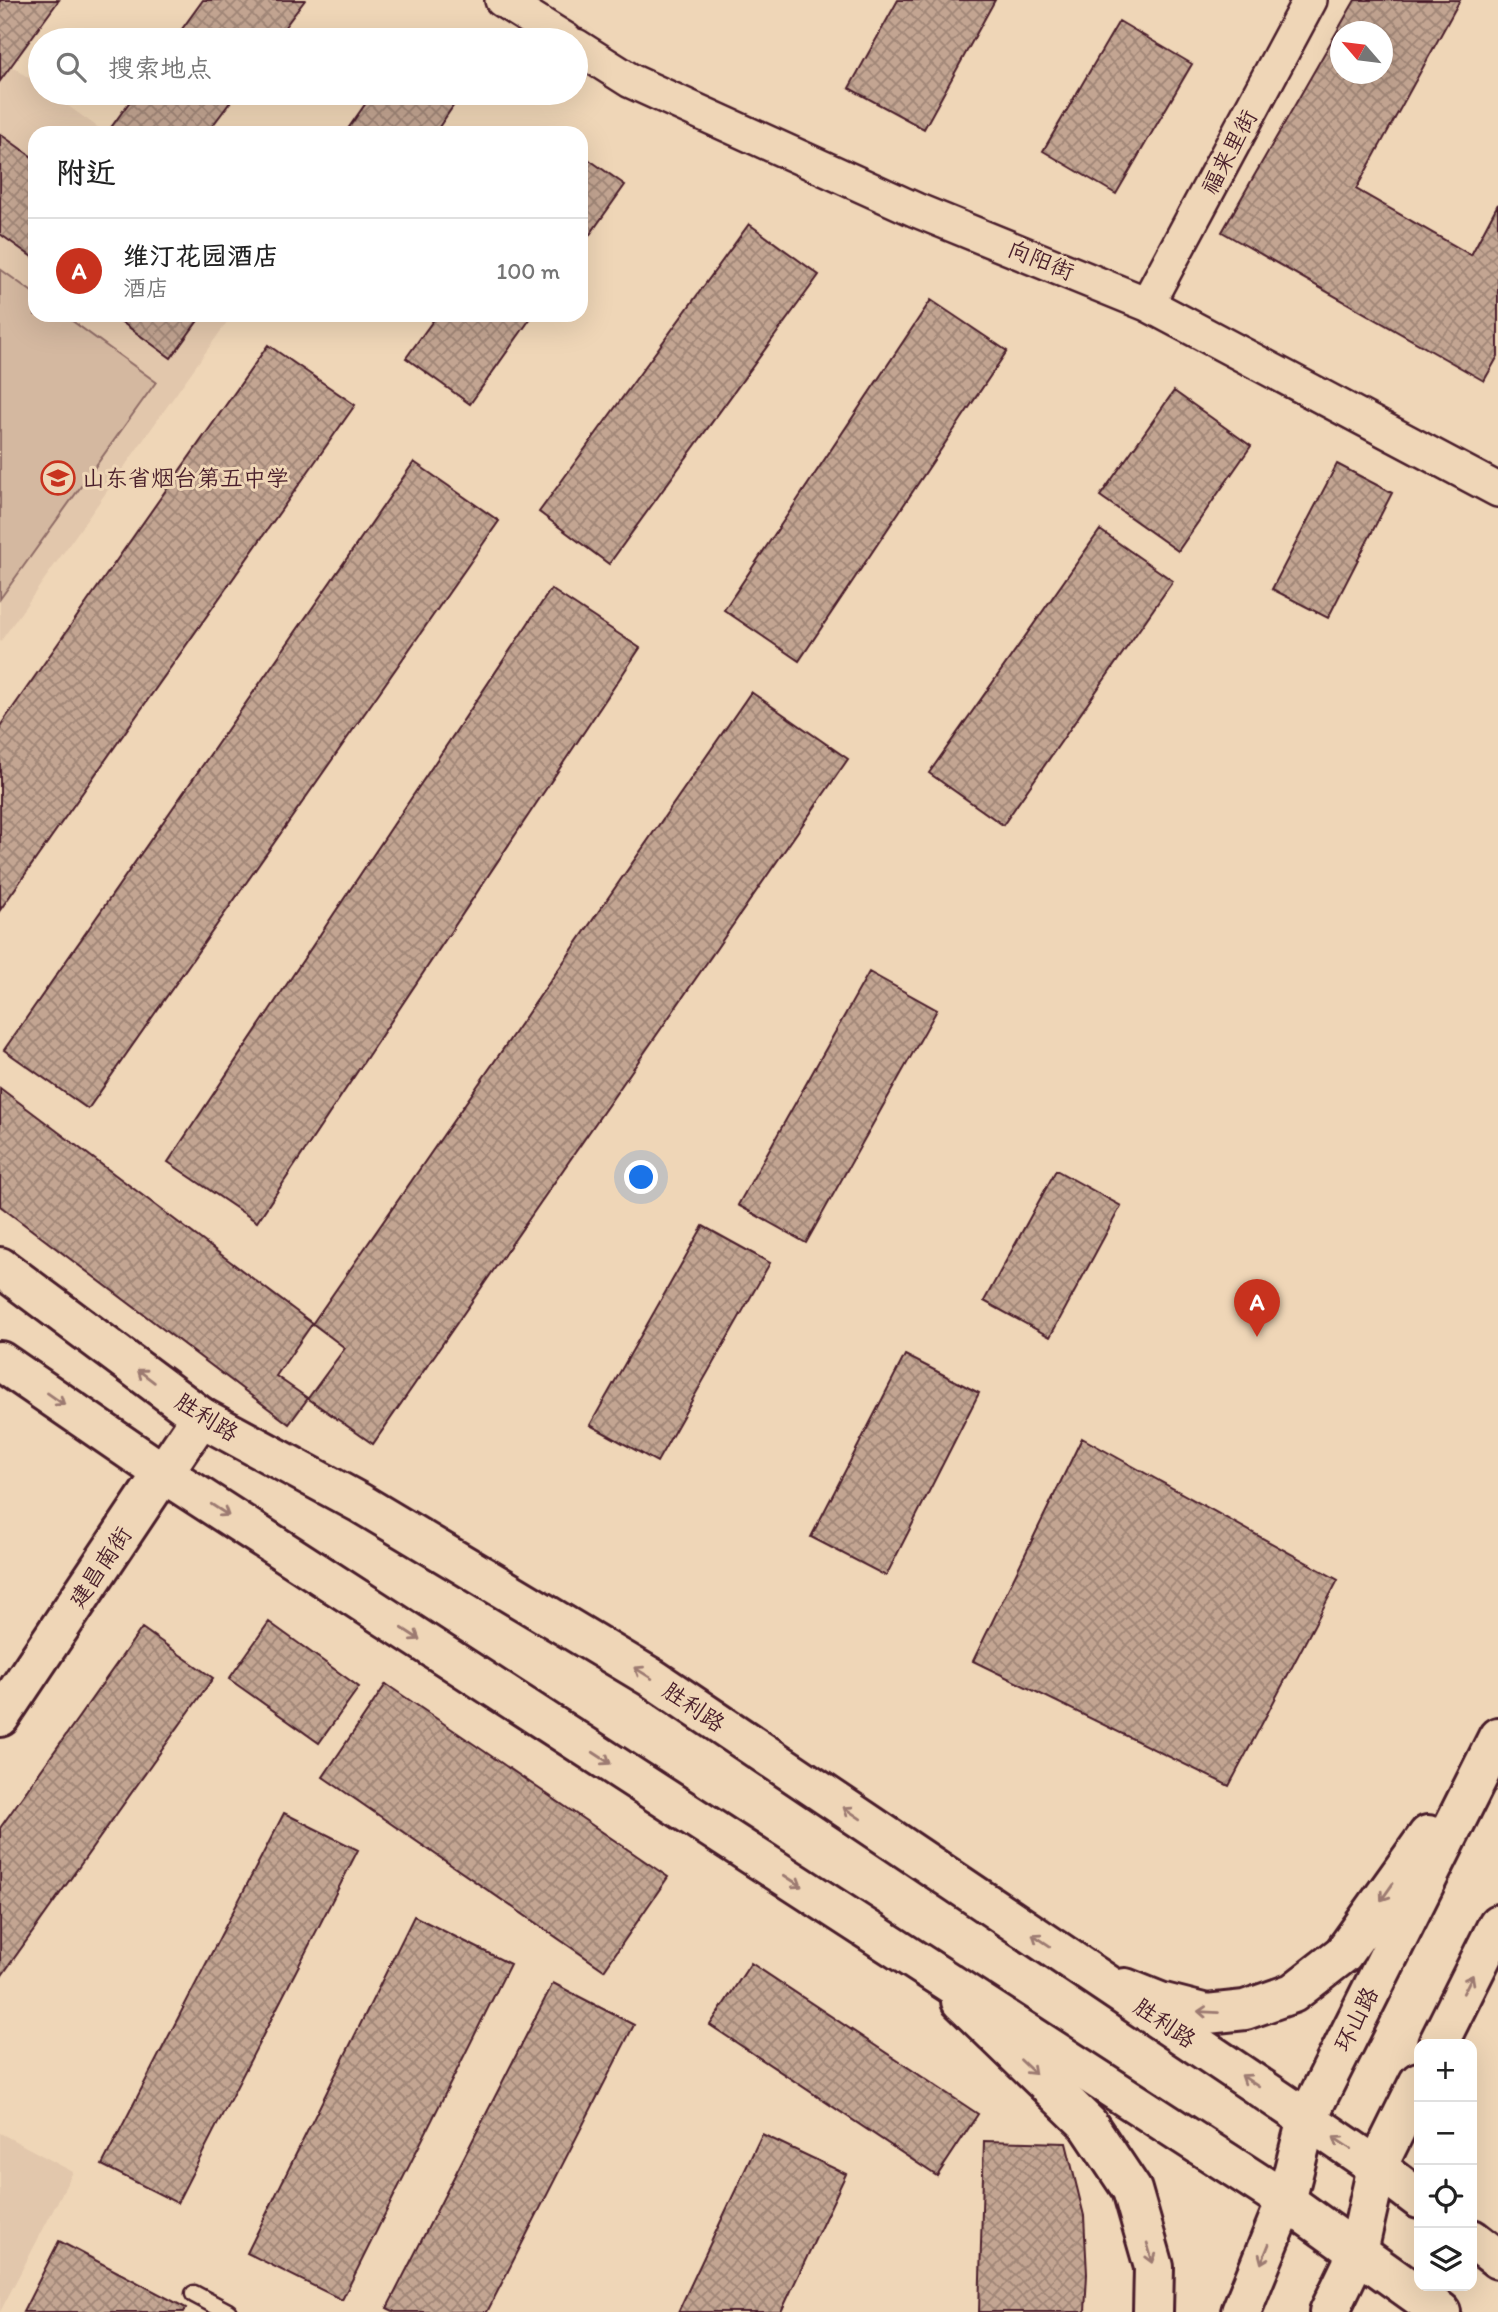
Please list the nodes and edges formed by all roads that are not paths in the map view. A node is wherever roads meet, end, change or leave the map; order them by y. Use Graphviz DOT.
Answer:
graph roads {
  1 [pos="502,0"];
  2 [pos="1310,0"];
  3 [pos="547,28"];
  4 [pos="588,54"];
  5 [pos="1147,304"];
  6 [pos="1498,490"];
  7 [pos="0,1267"];
  8 [pos="0,1361"];
  9 [pos="201,1417"];
  10 [pos="163,1473"];
  11 [pos="0,1717"];
  12 [pos="1498,1737"];
  13 [pos="1498,1924"];
  14 [pos="927,1968"];
  15 [pos="1091,1973"];
  16 [pos="1440,2039"];
  17 [pos="1414,2092"];
  18 [pos="1307,2119"];
  19 [pos="1377,2167"];
  20 [pos="1414,2195"];
  21 [pos="1286,2201"];
  22 [pos="1477,2243"];
  23 [pos="1358,2252"];
  24 [pos="1498,2259"];
  25 [pos="194,2294"];
  26 [pos="228,2312"];
  27 [pos="1153,2312"];
  28 [pos="1241,2312"];
  29 [pos="1329,2312"];
  30 [pos="1441,2312"];
  1 -- 3 [label="street"];
  2 -- 5 [label="street, 福来里街"];
  4 -- 5 [label="street, 向阳街"];
  5 -- 6 [label="street, 向阳街"];
  9 -- 7 [label="main road, 胜利路, one-way"];
  8 -- 10 [label="main road, one-way"];
  9 -- 10 [label="main road, 建昌南街"];
  15 -- 9 [label="main road, 胜利路, one-way"];
  10 -- 11 [label="main road, 建昌南街"];
  10 -- 14 [label="main road, one-way"];
  12 -- 15 [label="main road, one-way"];
  12 -- 18 [label="main road, 环山路"];
  16 -- 13 [label="main road, one-way"];
  14 -- 21 [label="main road"];
  14 -- 27 [label="main road, one-way"];
  18 -- 15 [label="main road, 胜利路, one-way"];
  17 -- 19 [label="main road"];
  19 -- 18 [label="main road, 胜利路, one-way"];
  18 -- 21 [label="main road, 环山路"];
  19 -- 20 [label="main road, 胜利路"];
  19 -- 23 [label="main road"];
  21 -- 23 [label="main road"];
  21 -- 28 [label="main road, 环山路, one-way"];
  22 -- 24 [label="main road"];
  23 -- 29 [label="main road"];
  23 -- 30 [label="main road"];
  25 -- 26 [label="lane"];
}
